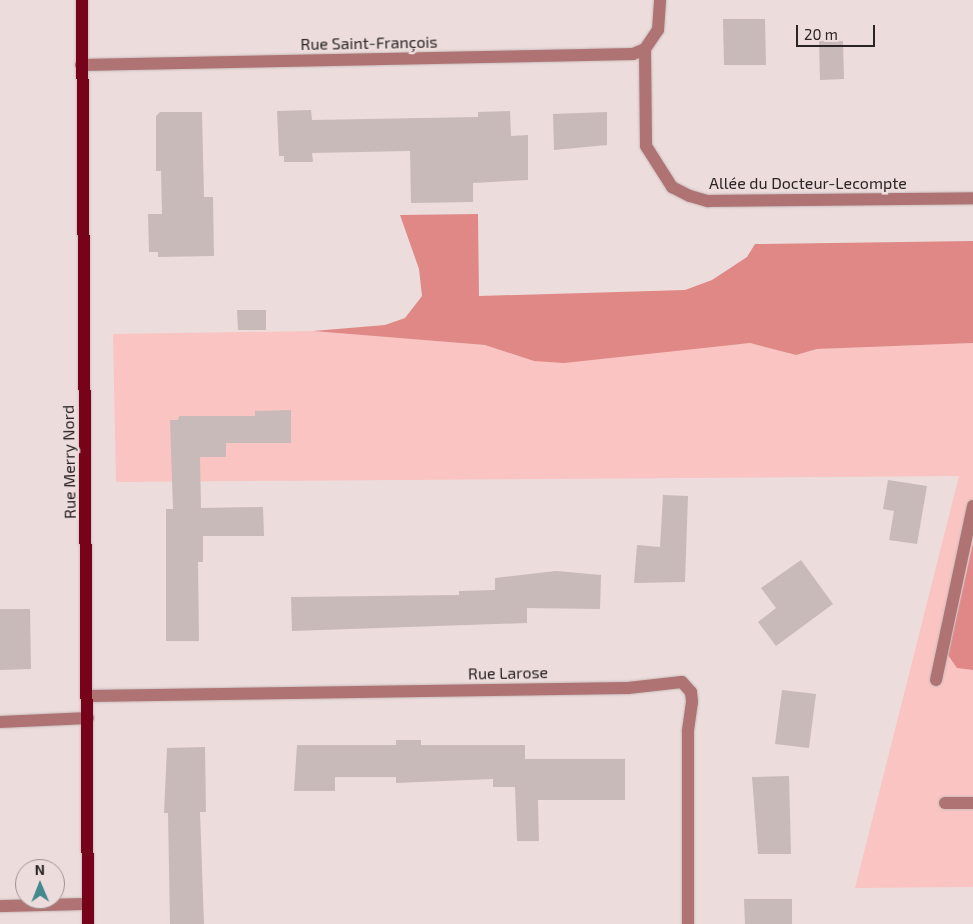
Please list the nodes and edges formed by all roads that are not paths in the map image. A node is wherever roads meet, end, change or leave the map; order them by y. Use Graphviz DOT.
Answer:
graph roads {
  1 [pos="82,0"];
  2 [pos="660,0"];
  3 [pos="649,45"];
  4 [pos="81,65"];
  5 [pos="973,198"];
  6 [pos="973,506"];
  7 [pos="936,680"];
  8 [pos="88,696"];
  9 [pos="88,718"];
  10 [pos="0,722"];
  11 [pos="945,803"];
  12 [pos="973,803"];
  13 [pos="88,904"];
  14 [pos="0,906"];
  15 [pos="88,924"];
  16 [pos="688,924"];
  1 -- 4 [label="main road, Rue Merry Nord"];
  2 -- 3 [label="street, Allée du Docteur-Lecompte"];
  3 -- 4 [label="street, Rue Saint-François"];
  3 -- 5 [label="street, Allée du Docteur-Lecompte"];
  4 -- 8 [label="main road, Rue Merry Nord"];
  6 -- 7 [label="street"];
  8 -- 9 [label="main road, Rue Merry Nord"];
  8 -- 16 [label="street, Rue Larose"];
  9 -- 10 [label="street"];
  9 -- 13 [label="main road, Rue Merry Nord"];
  11 -- 12 [label="street"];
  13 -- 14 [label="street"];
  13 -- 15 [label="main road, Rue Merry Nord"];
}
